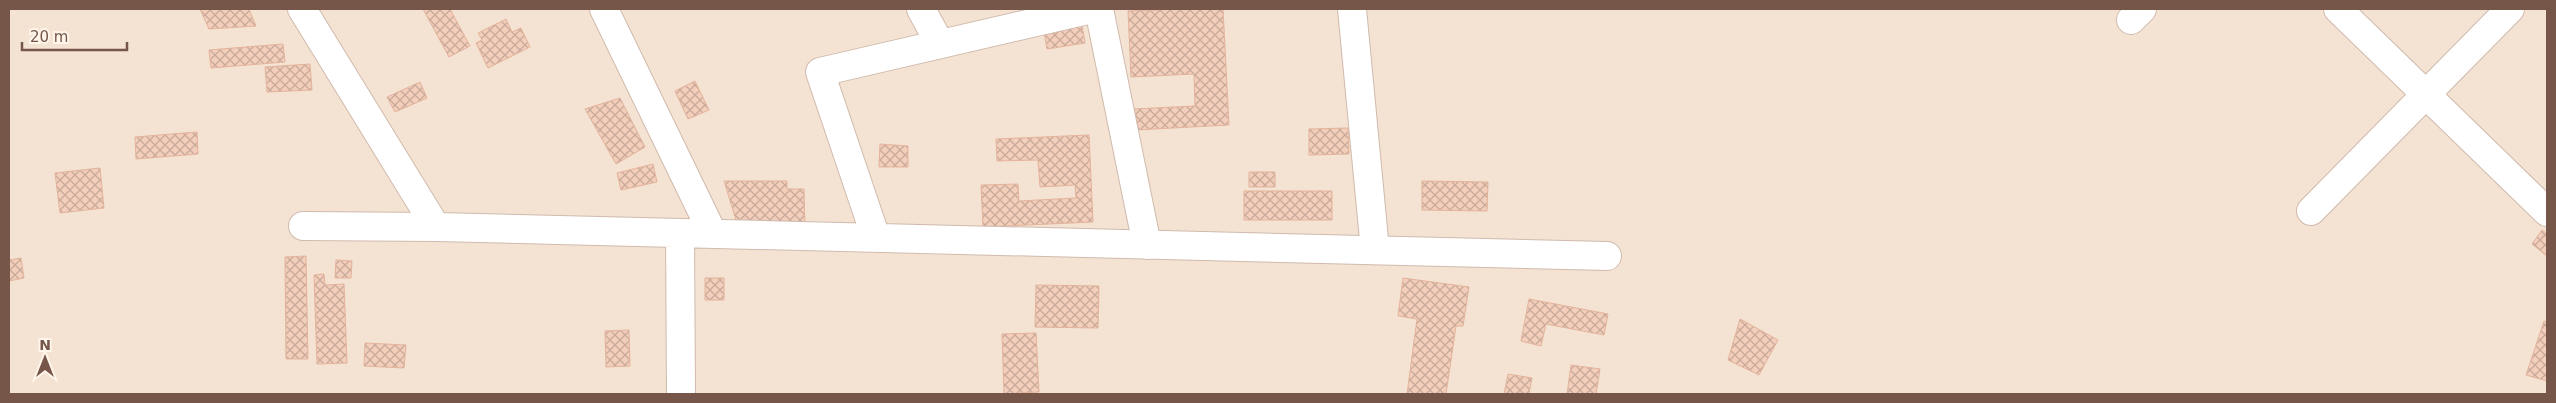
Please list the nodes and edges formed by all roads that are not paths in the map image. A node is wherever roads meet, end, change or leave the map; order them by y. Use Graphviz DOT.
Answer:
graph roads {
  1 [pos="302,9"];
  2 [pos="604,9"];
  3 [pos="921,9"];
  4 [pos="1092,9"];
  5 [pos="1099,9"];
  6 [pos="1352,9"];
  7 [pos="2338,9"];
  8 [pos="2510,9"];
  9 [pos="940,44"];
  10 [pos="2426,94"];
  11 [pos="2311,211"];
  12 [pos="2547,212"];
  13 [pos="304,226"];
  14 [pos="436,227"];
  15 [pos="680,233"];
  16 [pos="713,234"];
  17 [pos="876,238"];
  18 [pos="1147,245"];
  19 [pos="1375,250"];
  20 [pos="1607,256"];
  21 [pos="682,394"];
  1 -- 14 [label="street"];
  2 -- 16 [label="street"];
  3 -- 9 [label="street"];
  4 -- 9 [label="street"];
  5 -- 18 [label="street"];
  6 -- 19 [label="street"];
  7 -- 10 [label="street"];
  8 -- 10 [label="street"];
  9 -- 17 [label="street"];
  10 -- 11 [label="street"];
  10 -- 12 [label="street"];
  13 -- 14 [label="street"];
  14 -- 15 [label="street"];
  15 -- 16 [label="street"];
  15 -- 21 [label="street"];
  16 -- 17 [label="street"];
  17 -- 18 [label="street"];
  18 -- 19 [label="street"];
  19 -- 20 [label="street"];
}
